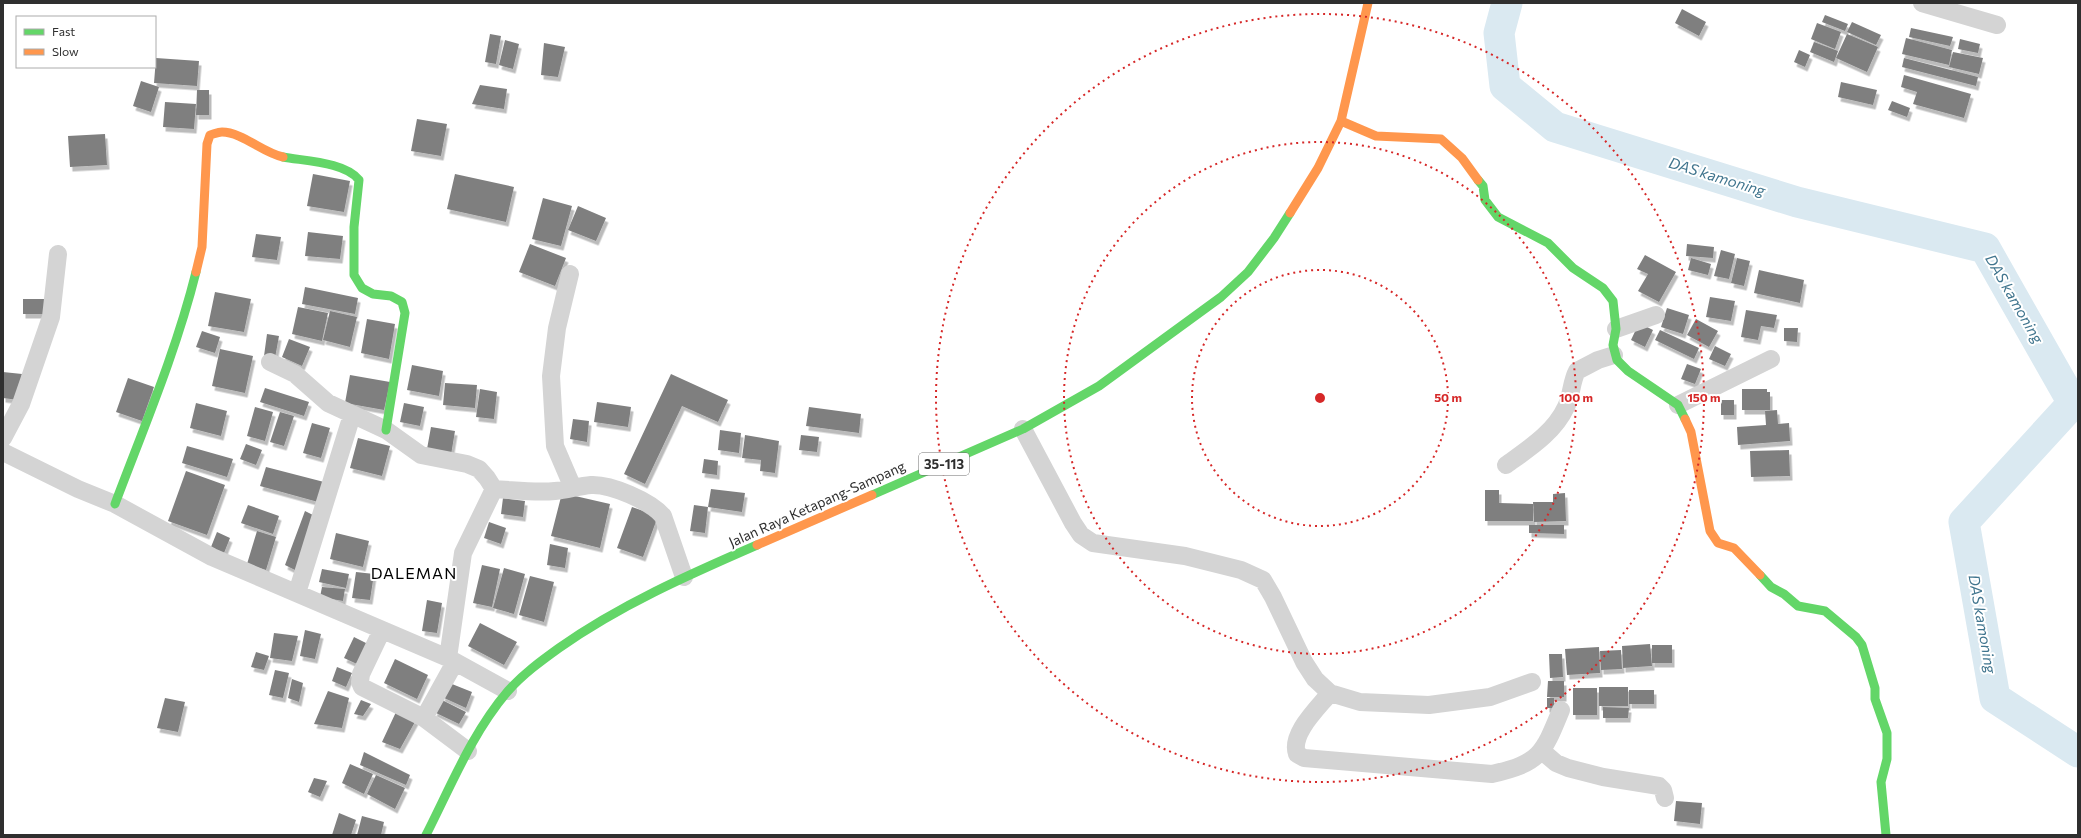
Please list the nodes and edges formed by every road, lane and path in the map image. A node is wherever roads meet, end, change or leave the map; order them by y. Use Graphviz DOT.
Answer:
graph roads {
  1 [pos="1368,3"];
  2 [pos="1922,3"];
  3 [pos="1997,25"];
  4 [pos="1341,121"];
  5 [pos="58,254"];
  6 [pos="570,274"];
  7 [pos="1656,315"];
  8 [pos="1616,329"];
  9 [pos="1614,355"];
  10 [pos="1771,359"];
  11 [pos="270,362"];
  12 [pos="1678,405"];
  13 [pos="352,415"];
  14 [pos="1023,429"];
  15 [pos="386,430"];
  16 [pos="3,438"];
  17 [pos="3,452"];
  18 [pos="1506,465"];
  19 [pos="573,488"];
  20 [pos="494,489"];
  21 [pos="115,504"];
  22 [pos="684,577"];
  23 [pos="297,593"];
  24 [pos="382,630"];
  25 [pos="451,660"];
  26 [pos="1532,682"];
  27 [pos="508,692"];
  28 [pos="1330,693"];
  29 [pos="1561,710"];
  30 [pos="424,718"];
  31 [pos="468,751"];
  32 [pos="1542,751"];
  33 [pos="1665,798"];
  34 [pos="426,835"];
  35 [pos="1886,835"];
  1 -- 4 [label="street, Jalan Raya Ketapang-Sampang / 35-113"];
  2 -- 3 [label="street"];
  4 -- 8 [label="street"];
  4 -- 14 [label="street, Jalan Raya Ketapang-Sampang / 35-113"];
  5 -- 16 [label="street"];
  6 -- 19 [label="street"];
  7 -- 8 [label="street"];
  8 -- 9 [label="street"];
  9 -- 12 [label="street"];
  9 -- 18 [label="street"];
  10 -- 12 [label="street"];
  11 -- 13 [label="street"];
  12 -- 35 [label="street"];
  13 -- 15 [label="street"];
  13 -- 23 [label="street"];
  14 -- 22 [label="street, Jalan Raya Ketapang-Sampang / 35-113"];
  14 -- 28 [label="street"];
  15 -- 20 [label="street"];
  15 -- 21 [label="street"];
  17 -- 21 [label="street"];
  19 -- 20 [label="street"];
  19 -- 22 [label="street"];
  20 -- 25 [label="street"];
  21 -- 23 [label="street"];
  22 -- 27 [label="street, Jalan Raya Ketapang-Sampang / 35-113"];
  23 -- 24 [label="street"];
  24 -- 25 [label="street"];
  24 -- 30 [label="street"];
  25 -- 27 [label="street"];
  25 -- 30 [label="street"];
  26 -- 28 [label="street"];
  27 -- 31 [label="street, Jalan Raya Ketapang-Sampang / 35-113"];
  28 -- 32 [label="street"];
  29 -- 32 [label="street"];
  30 -- 31 [label="street"];
  31 -- 34 [label="street, Jalan Raya Ketapang-Sampang / 35-113"];
  32 -- 33 [label="street"];
}
